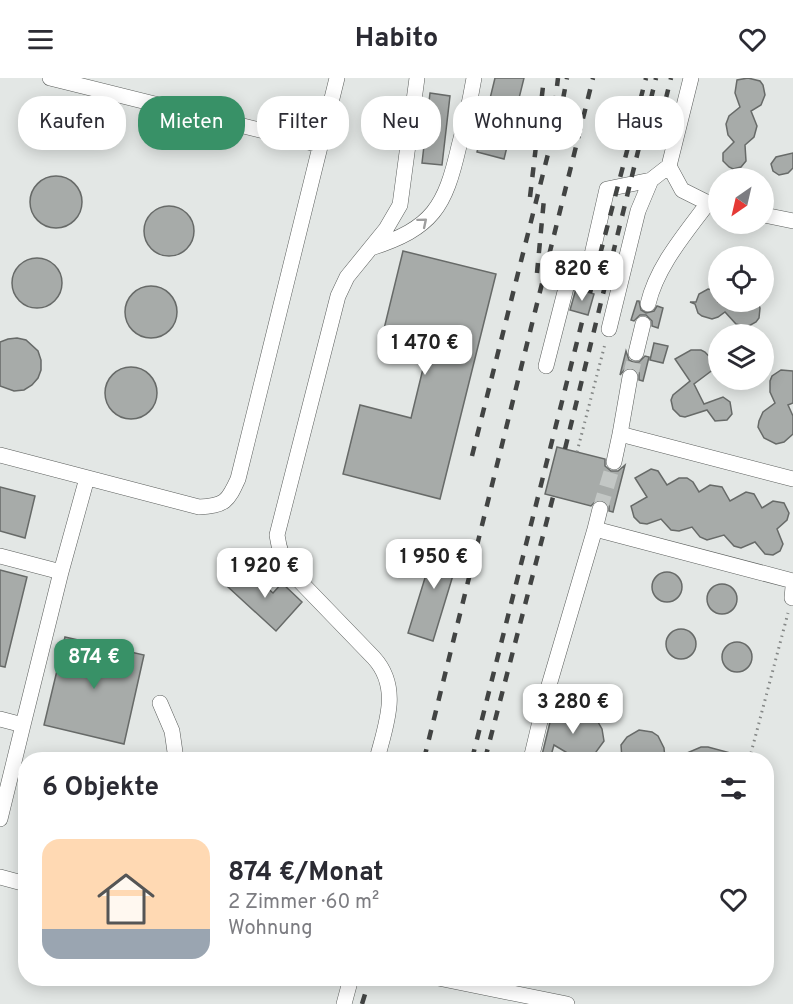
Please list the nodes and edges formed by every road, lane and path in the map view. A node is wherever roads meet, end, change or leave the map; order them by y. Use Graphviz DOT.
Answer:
graph roads {
  1 [pos="50,78"];
  2 [pos="337,78"];
  3 [pos="417,78"];
  4 [pos="474,78"];
  5 [pos="691,78"];
  6 [pos="332,96"];
  7 [pos="257,129"];
  8 [pos="319,150"];
  9 [pos="669,166"];
  10 [pos="651,180"];
  11 [pos="708,202"];
  12 [pos="708,210"];
  13 [pos="774,217"];
  14 [pos="793,221"];
  15 [pos="371,248"];
  16 [pos="648,304"];
  17 [pos="643,324"];
  18 [pos="609,329"];
  19 [pos="636,353"];
  20 [pos="546,366"];
  21 [pos="630,377"];
  22 [pos="620,434"];
  23 [pos="577,452"];
  24 [pos="0,455"];
  25 [pos="614,462"];
  26 [pos="87,478"];
  27 [pos="793,479"];
  28 [pos="600,509"];
  29 [pos="595,529"];
  30 [pos="0,556"];
  31 [pos="61,572"];
  32 [pos="793,581"];
  33 [pos="793,587"];
  34 [pos="792,598"];
  35 [pos="160,703"];
  36 [pos="0,719"];
  37 [pos="23,725"];
  38 [pos="175,752"];
  39 [pos="379,752"];
  40 [pos="533,752"];
  41 [pos="751,752"];
  42 [pos="0,819"];
  43 [pos="0,877"];
  44 [pos="18,882"];
  45 [pos="349,986"];
  46 [pos="478,986"];
  47 [pos="344,1004"];
  48 [pos="567,1004"];
  1 -- 7 [label="street"];
  2 -- 6 [label="street"];
  3 -- 15 [label="street"];
  15 -- 4 [label="street, one-way"];
  5 -- 9 [label="street"];
  8 -- 26 [label="street"];
  9 -- 10 [label="street"];
  9 -- 11 [label="street"];
  10 -- 18 [label="street"];
  10 -- 20 [label="street"];
  12 -- 16 [label="street"];
  13 -- 14 [label="street"];
  15 -- 39 [label="street"];
  17 -- 19 [label="street"];
  18 -- 23 [label="path"];
  21 -- 22 [label="street"];
  22 -- 25 [label="street"];
  22 -- 27 [label="street"];
  24 -- 26 [label="street"];
  26 -- 31 [label="street"];
  28 -- 29 [label="street"];
  29 -- 32 [label="street"];
  29 -- 40 [label="street"];
  30 -- 31 [label="street"];
  31 -- 37 [label="street"];
  33 -- 34 [label="street"];
  34 -- 41 [label="path"];
  35 -- 38 [label="street"];
  36 -- 37 [label="street"];
  37 -- 42 [label="street"];
  43 -- 44 [label="street"];
  45 -- 47 [label="street"];
  46 -- 48 [label="street"];
}
